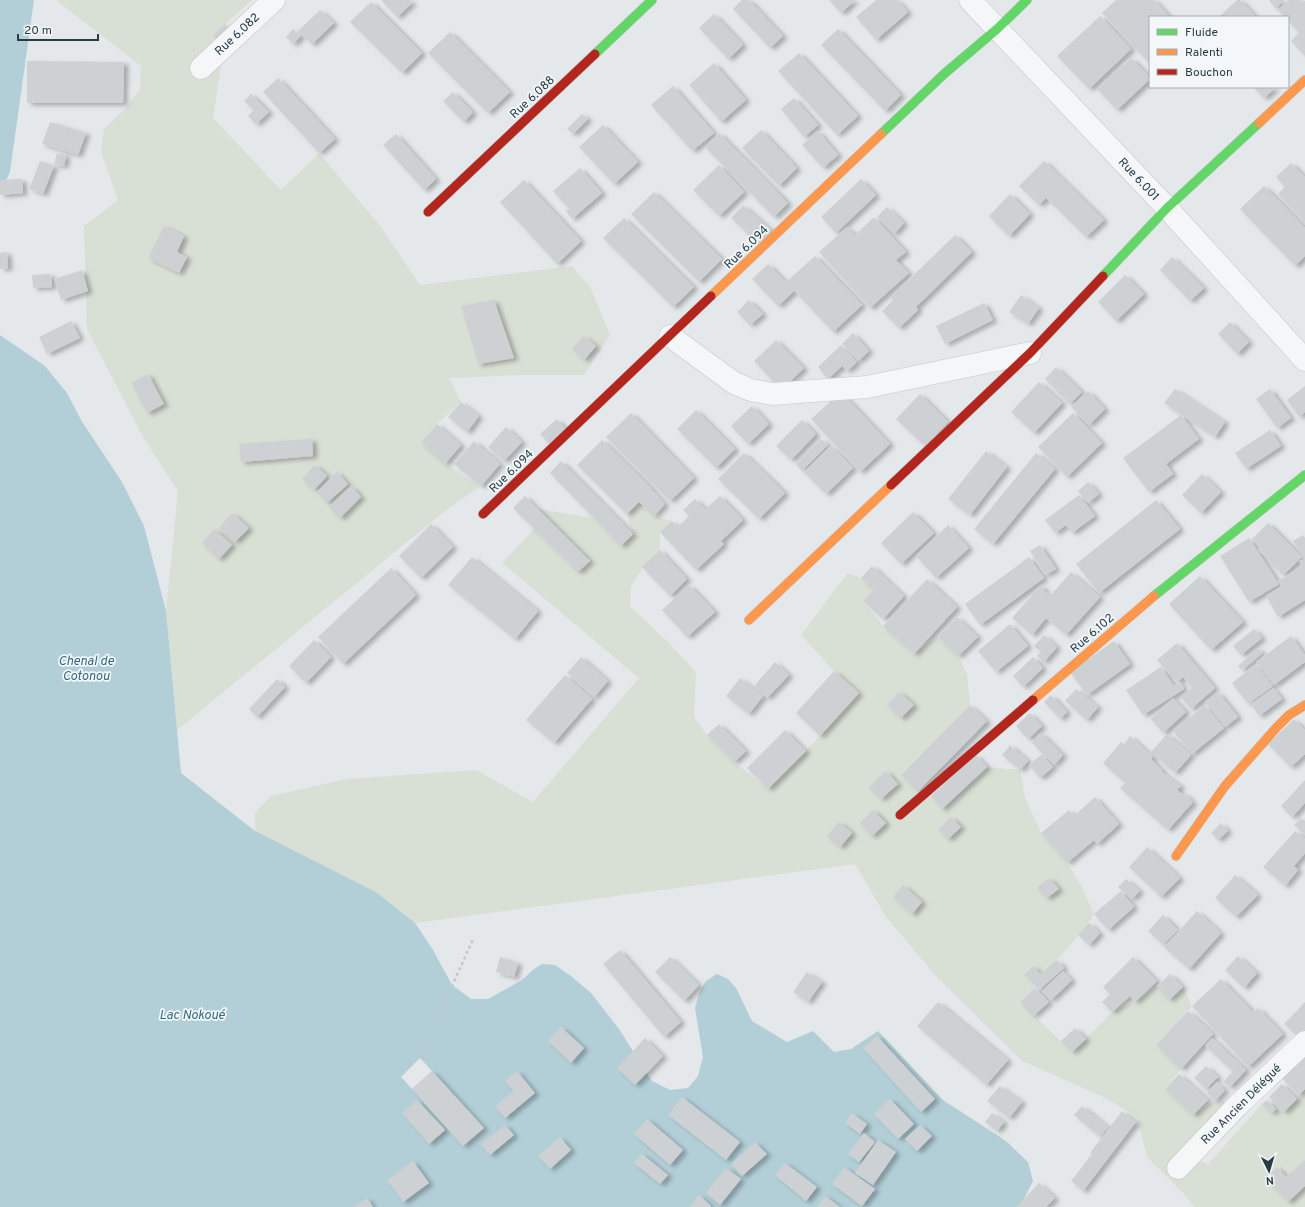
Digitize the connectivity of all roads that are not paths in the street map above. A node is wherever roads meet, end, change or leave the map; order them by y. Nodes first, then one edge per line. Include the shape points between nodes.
1 (274, 0) edge
2 (652, 0) edge
3 (970, 0) edge
4 (1027, 0) edge
5 (997, 28) junction
6 (201, 68) dead end
7 (1305, 80) edge
8 (1167, 208) junction
9 (428, 212) dead end
10 (670, 336) junction
11 (1030, 353) junction
12 (1305, 360) edge
13 (1305, 475) edge
14 (484, 514) dead end
15 (749, 620) dead end
16 (1305, 706) edge
17 (900, 815) dead end
18 (1176, 856) dead end
19 (1305, 1042) edge
20 (1178, 1168) dead end

1 - 6 street, Rue 6.082
2 - 9 street, Rue 6.088
3 - 5 street, Rue 6.001
4 - 5 street, Rue 6.094
5 - 8 street, Rue 6.001
5 - 10 street, Rue 6.094 via 944,74
7 - 8 street
8 - 11 street
8 - 12 street, Rue 6.001
10 - 11 street via 734,383 772,394 867,387
10 - 14 street, Rue 6.094
11 - 15 street
13 - 17 street, Rue 6.102 via 1134,612
16 - 18 street via 1289,715 1277,727 1225,786
19 - 20 street, Rue Ancien Délégué via 1237,1106

